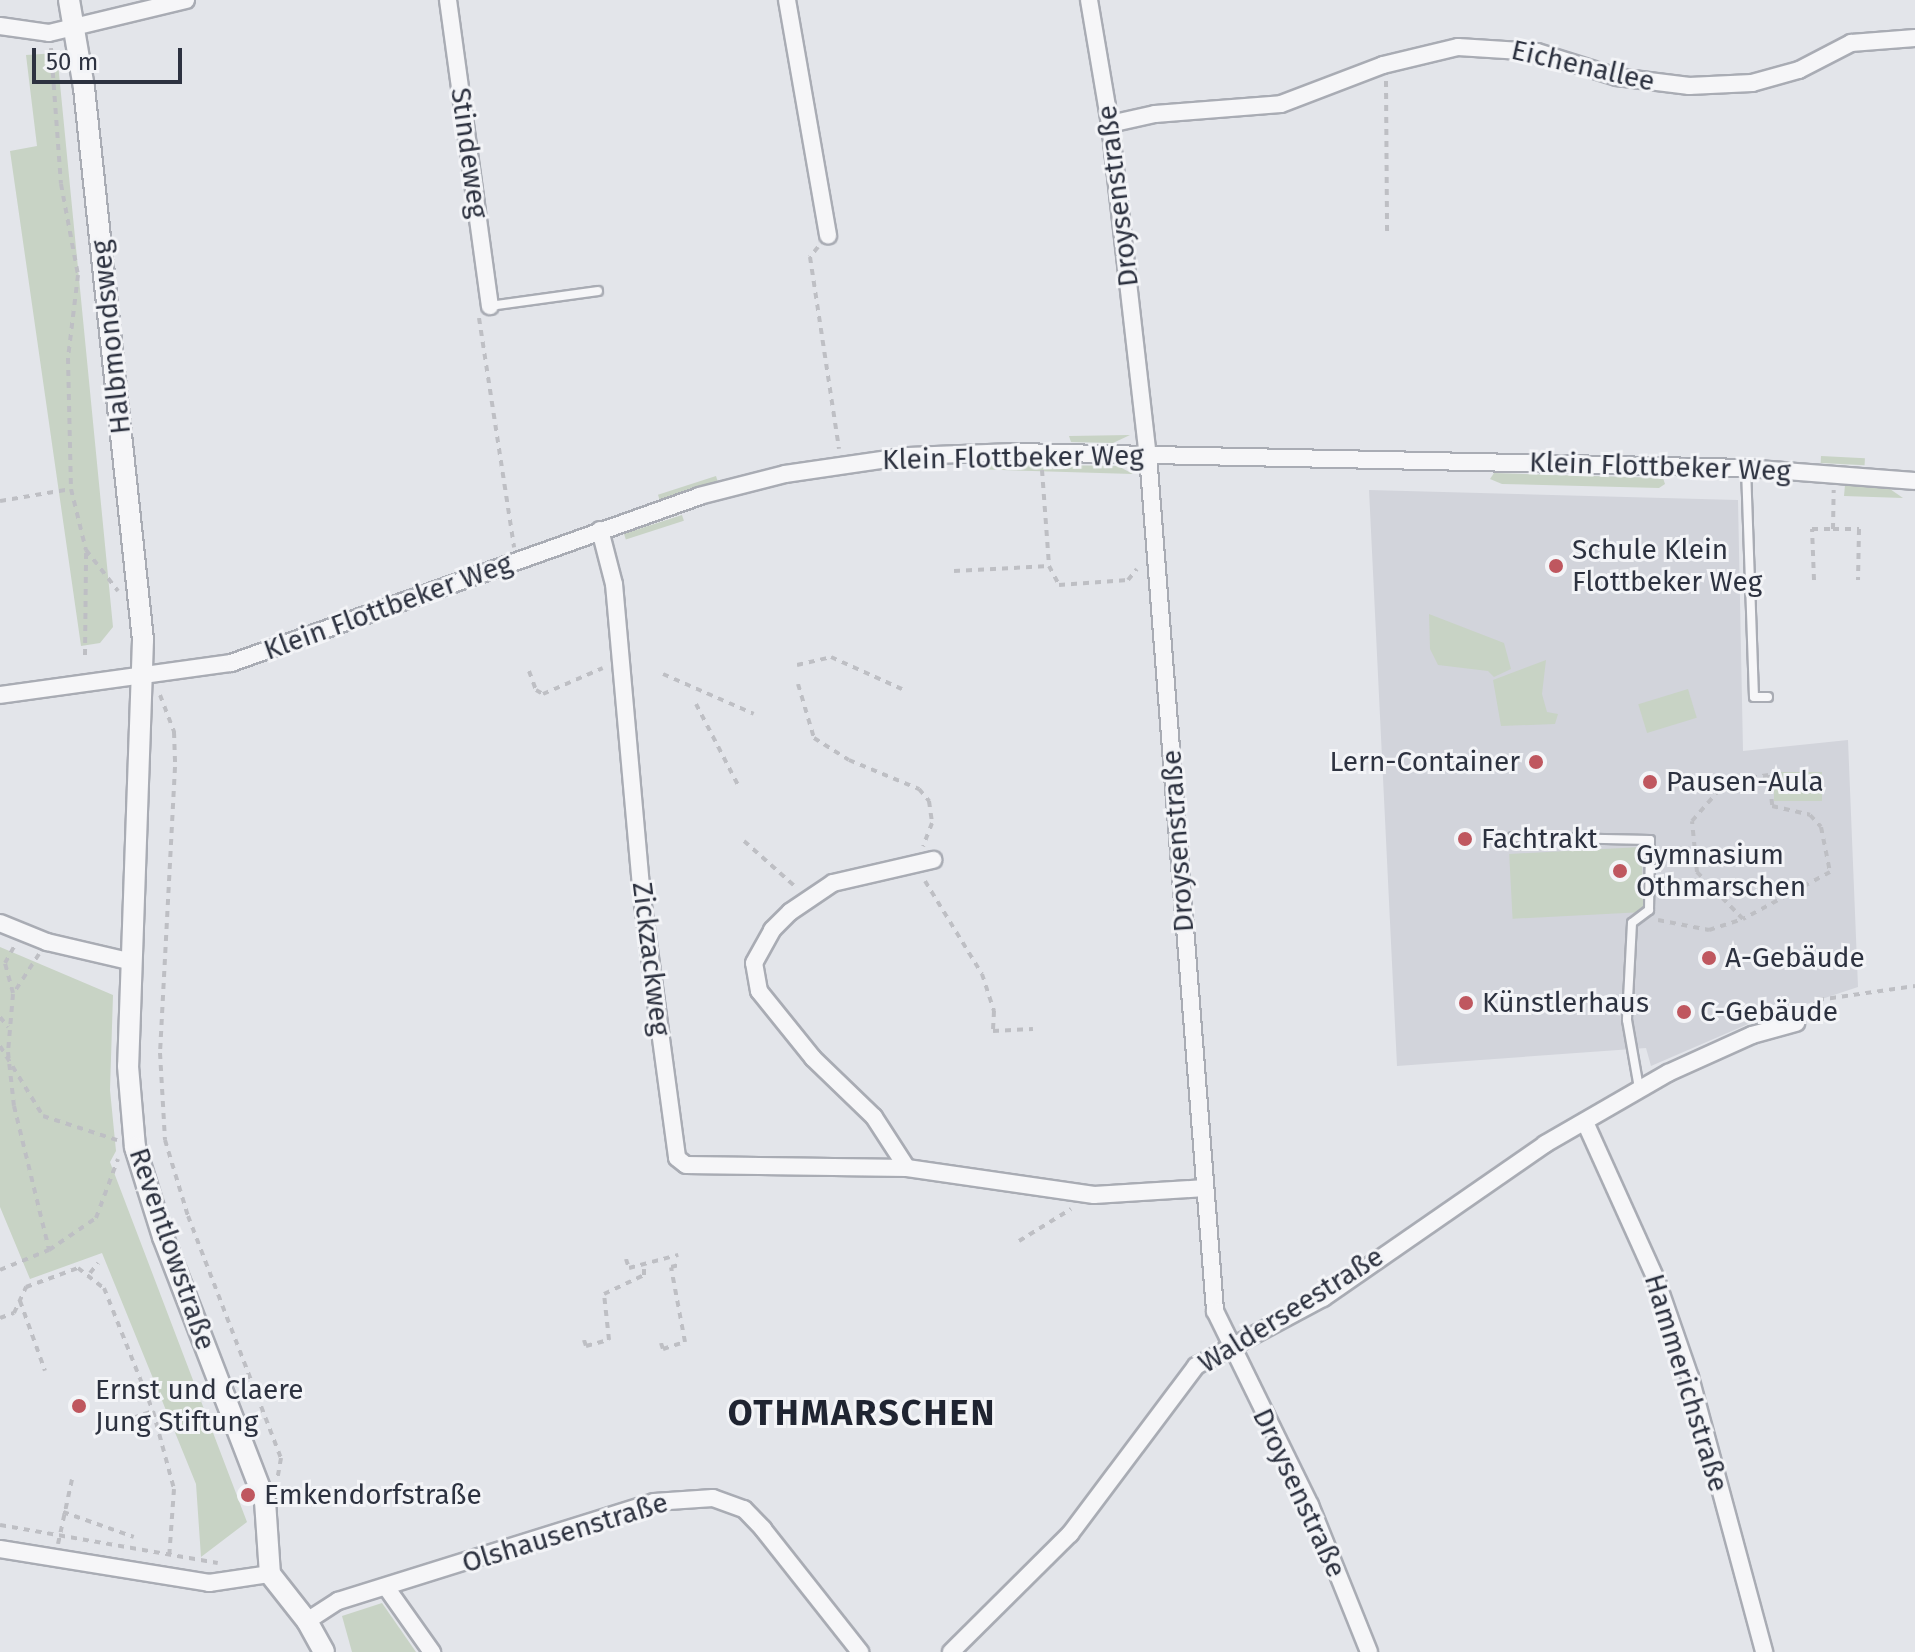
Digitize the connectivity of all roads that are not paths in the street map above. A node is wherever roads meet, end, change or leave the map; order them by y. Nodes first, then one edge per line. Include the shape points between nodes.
1 (69, 0) edge
2 (186, 0) edge
3 (448, 0) edge
4 (787, 0) edge
5 (1089, 0) edge
6 (0, 26) edge
7 (74, 29) junction
8 (1915, 38) edge
9 (1110, 124) junction
10 (828, 235) road end
11 (598, 291) dead end
12 (490, 306) joint
13 (1148, 455) junction
14 (1746, 468) junction
15 (1915, 481) edge
16 (600, 530) junction
17 (143, 675) junction
18 (0, 695) edge
19 (1768, 697) dead end
20 (1513, 837) dead end
21 (933, 860) dead end
22 (0, 923) edge
23 (133, 962) junction
24 (1796, 1023) road end
25 (1640, 1089) junction
26 (1585, 1122) junction
27 (907, 1168) junction
28 (1205, 1188) junction
29 (1228, 1344) junction
30 (0, 1549) edge
31 (270, 1574) junction
32 (386, 1587) junction
33 (307, 1621) junction
34 (324, 1652) edge
35 (432, 1652) edge
36 (860, 1652) edge
37 (951, 1652) edge
38 (1369, 1652) edge
39 (1764, 1652) edge

1 - 7 street, Halbmondsweg
2 - 7 street
3 - 12 street, Stindeweg
4 - 10 street
5 - 9 street, Droysenstraße
6 - 7 street via 49,33
7 - 17 street, Halbmondsweg via 134,545
8 - 9 street, Eichenallee via 1851,43 1799,70 1752,83 1656,84 1537,52 1489,46 1383,65 1281,104 1155,114
9 - 13 street, Droysenstraße
11 - 12 lane
13 - 14 street, Klein Flottbeker Weg
13 - 16 street, Klein Flottbeker Weg via 1014,452 841,464 699,496
13 - 28 street, Droysenstraße
14 - 15 street, Klein Flottbeker Weg
14 - 19 lane via 1754,697
16 - 17 street, Klein Flottbeker Weg via 231,663
16 - 27 street, Zickzackweg via 614,584 642,898 677,1158 686,1165
17 - 18 street, Klein Flottbeker Weg
17 - 23 street, Reventlowstraße
20 - 25 lane via 1650,840 1649,910 1632,923 1627,1020
21 - 27 street via 859,873 808,897 761,946 754,963 759,991 813,1058 874,1117
22 - 23 street via 47,942
23 - 31 street, Reventlowstraße via 128,1066 135,1147 159,1227 265,1501
24 - 25 street, Walderseestraße via 1752,1035
25 - 26 street, Walderseestraße
26 - 29 street, Walderseestraße via 1431,1219 1323,1298
26 - 39 street, Hammerichstraße via 1656,1279 1690,1377
27 - 28 street, Zickzackweg via 1094,1195
28 - 29 street, Droysenstraße via 1215,1311
29 - 37 street, Walderseestraße via 1196,1366 1070,1534
29 - 38 street, Droysenstraße via 1310,1505
30 - 31 street via 223,1583
31 - 33 street
32 - 33 street, Olshausenstraße via 338,1601
32 - 35 street
32 - 36 street, Olshausenstraße via 654,1502 713,1498 744,1509
33 - 34 street

